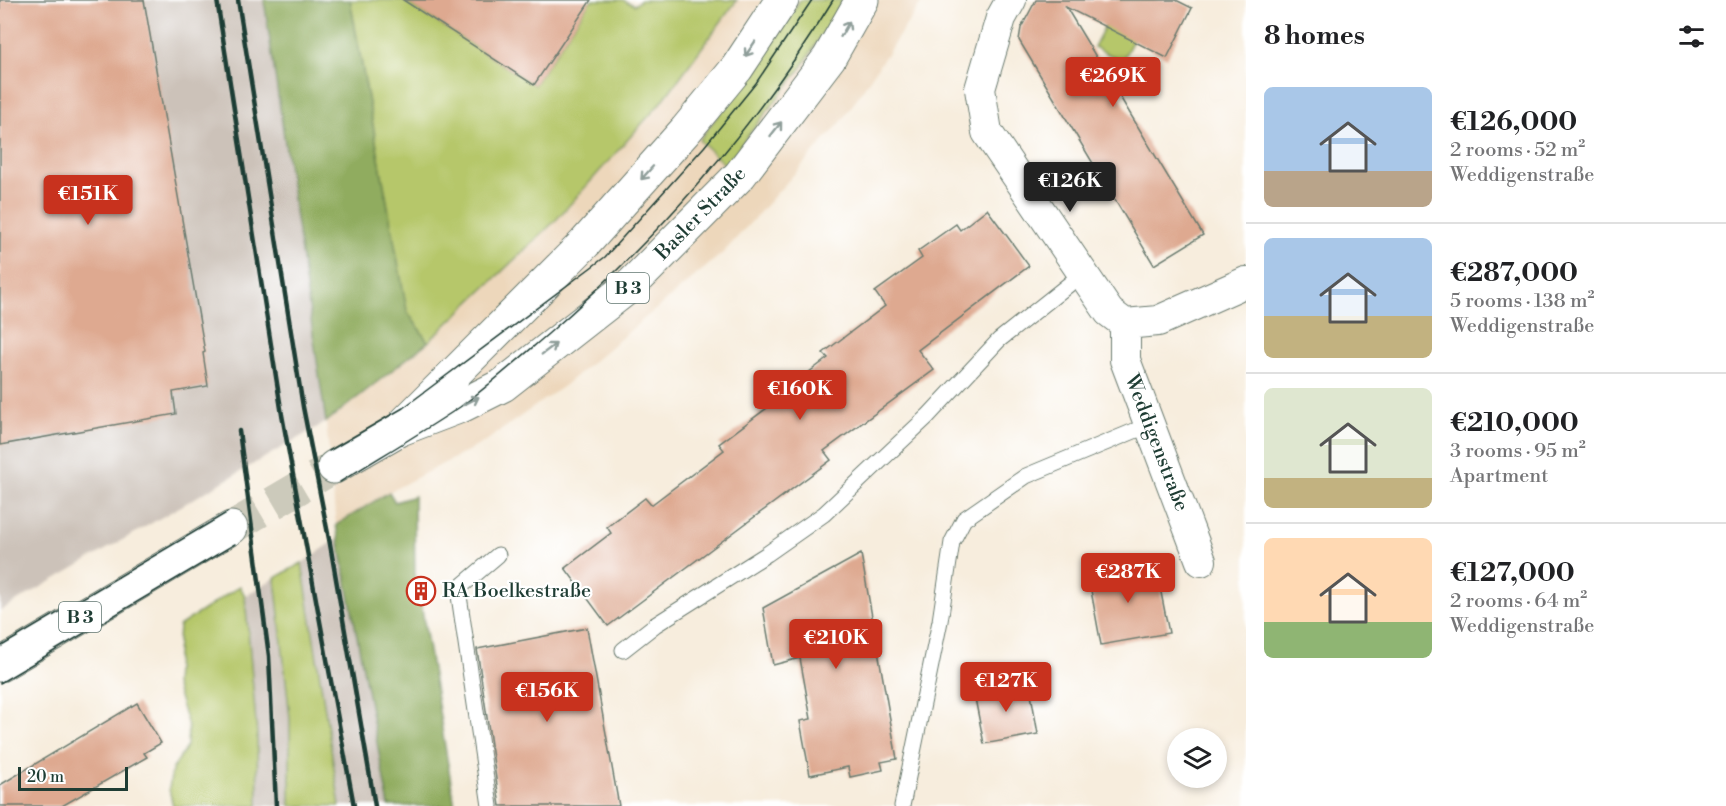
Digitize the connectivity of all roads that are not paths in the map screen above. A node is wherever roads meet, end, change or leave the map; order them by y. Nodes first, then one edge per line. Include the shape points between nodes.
1 (782, 0) edge
2 (862, 0) edge
3 (1011, 0) edge
4 (1082, 274) junction
5 (1246, 282) edge
6 (1125, 324) junction
7 (1151, 424) junction
8 (398, 430) junction
9 (334, 468) tunnel mouth
10 (231, 528) tunnel mouth
11 (498, 555) dead end
12 (1201, 561) dead end
13 (623, 650) dead end
14 (0, 665) edge
15 (490, 806) edge
16 (902, 806) edge

1 -> 8 main road, Basler Straße / B 3 via 737,68 686,130 585,243
8 -> 2 main road, Basler Straße / B 3 via 503,385 632,284 740,175 829,57
3 - 4 street via 1001,18 981,89 987,132
4 - 6 street via 1109,312
4 - 13 lane via 999,340 928,416 824,514
5 - 6 street via 1158,321
6 - 7 street, Weddigenstraße via 1125,360
7 - 12 street, Weddigenstraße
7 - 16 lane via 1026,476 964,519 952,542
8 - 9 main road, Basler Straße / B 3
10 - 14 main road, B 3
11 - 15 lane via 458,589

